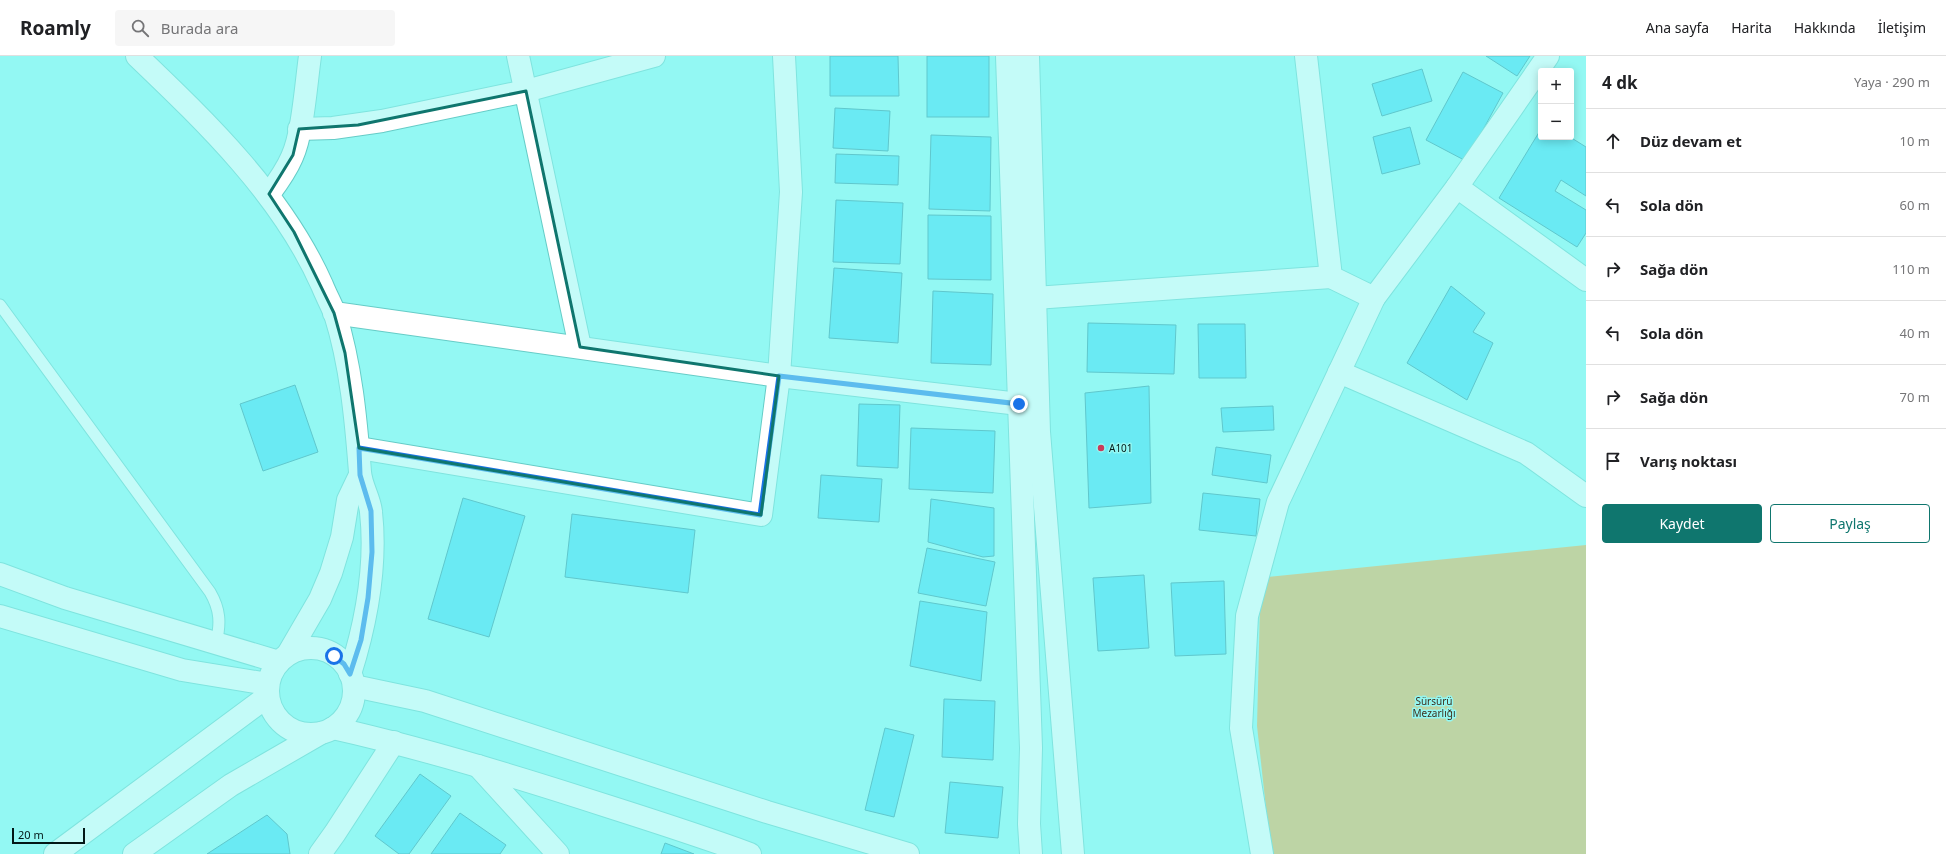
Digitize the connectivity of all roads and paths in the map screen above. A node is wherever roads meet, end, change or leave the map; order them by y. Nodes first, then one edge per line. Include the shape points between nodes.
1 (137, 56) edge
2 (310, 56) edge
3 (518, 56) edge
4 (654, 56) edge
5 (784, 56) edge
6 (1007, 56) edge
7 (1028, 56) edge
8 (1306, 56) edge
9 (1548, 56) edge
10 (526, 91) junction
11 (299, 128) junction
12 (1457, 187) junction
13 (269, 194) junction
14 (1331, 277) junction
15 (1586, 280) edge
16 (1035, 298) junction
17 (1374, 298) junction
18 (0, 305) edge
19 (334, 313) junction
20 (580, 347) junction
21 (1339, 372) junction
22 (779, 376) junction
23 (1019, 404) junction
24 (359, 448) junction
25 (360, 475) junction
26 (1586, 496) edge
27 (0, 574) edge
28 (0, 616) edge
29 (216, 642) junction
30 (283, 658) junction
31 (352, 680) junction
32 (268, 690) junction
33 (328, 730) junction
34 (394, 742) junction
35 (478, 766) junction
36 (55, 854) edge
37 (134, 854) edge
38 (320, 854) edge
39 (558, 854) edge
40 (750, 854) edge
41 (908, 854) edge
42 (1031, 854) edge
43 (1072, 854) edge
44 (1262, 854) edge

1 - 13 street via 182,99
2 - 11 street
3 - 10 street
4 - 10 street
5 - 22 street via 791,192
6 - 23 street
7 - 16 street
8 - 14 street
9 - 12 street
10 - 11 street via 358,126
10 - 20 street
11 - 13 street via 293,155
12 - 15 street
12 - 17 street
13 - 19 street via 298,238
14 - 16 street
14 - 17 street
16 - 43 street via 1039,432
17 - 21 street
18 - 29 lane via 210,592 220,617
19 - 20 street
19 - 24 street via 345,353
20 - 22 street
21 - 26 street via 1526,453
21 - 44 street via 1278,502 1247,616 1241,728
22 - 23 street
22 - 24 street via 760,515
23 - 42 street via 1031,748
24 - 25 street
25 - 30 street via 348,500 342,537 331,573 317,604
25 - 31 street via 371,511 372,552 366,612
27 - 29 street via 65,598
28 - 32 street via 182,670
29 - 30 street
30 - 31 street via 300,650 323,650 344,664
30 - 32 street via 272,672
31 - 33 street via 353,698 349,710 343,720
31 - 41 street via 425,701 767,812
32 - 33 street via 271,708 287,727 310,734
32 - 36 street
33 - 34 street
33 - 37 street via 231,785
34 - 35 street
34 - 38 street
35 - 39 street
35 - 40 street

